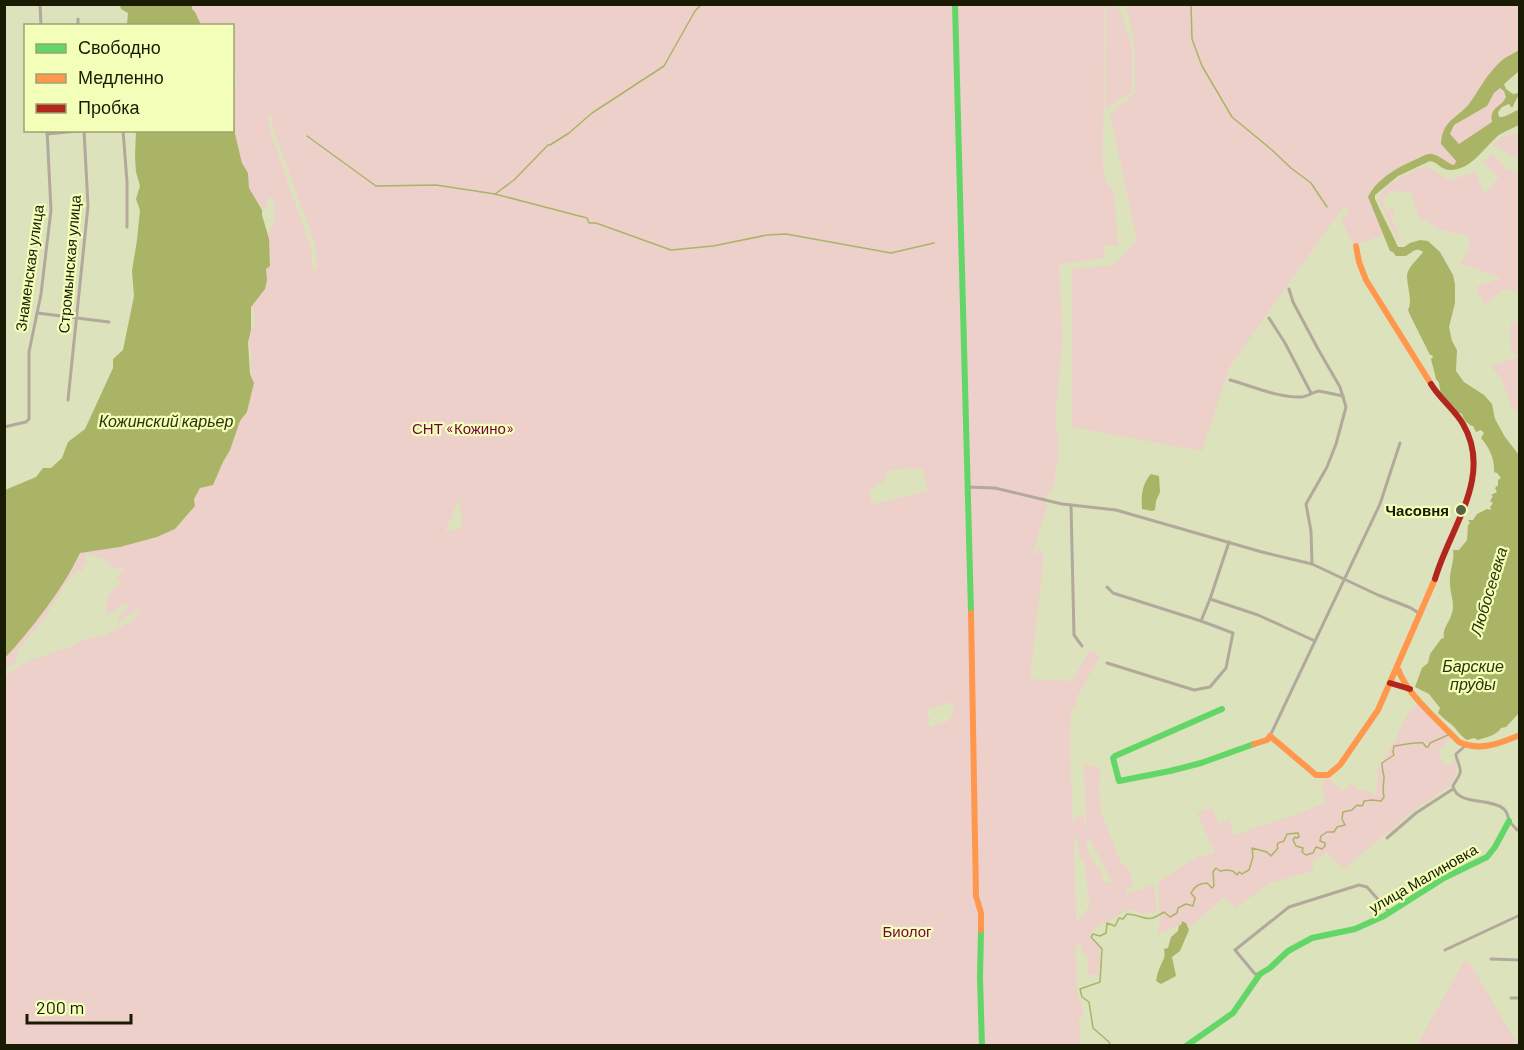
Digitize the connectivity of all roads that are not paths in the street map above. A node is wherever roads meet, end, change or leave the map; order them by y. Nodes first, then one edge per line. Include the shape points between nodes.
1 (40, 4) edge
2 (955, 4) edge
3 (78, 19) dead end
4 (41, 24) edge
5 (78, 24) edge
6 (47, 132) edge
7 (85, 132) edge
8 (123, 132) edge
9 (127, 227) dead end
10 (1356, 246) dead end
11 (1289, 289) dead end
12 (37, 313) junction
13 (1269, 318) dead end
14 (77, 319) junction
15 (110, 322) dead end
16 (1230, 380) dead end
17 (1311, 393) junction
18 (1343, 396) junction
19 (68, 400) dead end
20 (4, 427) edge
21 (1400, 443) dead end
22 (967, 487) junction
23 (1071, 505) junction
24 (1229, 542) junction
25 (1312, 564) junction
26 (1345, 579) junction
27 (1107, 587) dead end
28 (1210, 598) junction
29 (1420, 614) junction
30 (1201, 621) junction
31 (1315, 641) junction
32 (1082, 646) dead end
33 (1107, 663) dead end
34 (1396, 675) junction
35 (1390, 683) junction
36 (1410, 689) junction
37 (1222, 709) dead end
38 (1520, 735) edge
39 (1269, 736) junction
40 (1465, 746) junction
41 (1453, 789) junction
42 (1509, 821) junction
43 (1518, 829) edge
44 (1520, 834) edge
45 (1387, 838) dead end
46 (1390, 913) junction
47 (1520, 915) edge
48 (1445, 950) dead end
49 (1491, 959) dead end
50 (1520, 960) edge
51 (1260, 974) junction
52 (1511, 998) dead end
53 (1520, 998) edge
54 (982, 1046) edge
55 (1186, 1046) edge

1 - 4 street
2 - 22 street
3 - 5 street
6 - 12 street, Знаменская улица via 51,210
7 - 14 street, Стромынская улица via 88,206
8 - 9 street
10 - 29 street via 1366,280 1437,394 1462,422 1475,462 1464,510
11 - 18 street
12 - 14 street
12 - 20 street, Знаменская улица via 29,352 29,419
13 - 17 street
14 - 15 street
14 - 19 street, Стромынская улица
16 - 17 street via 1285,396 1302,398
17 - 18 street
18 - 25 street via 1346,407 1336,444 1306,504
21 - 26 street via 1380,504
22 - 23 street via 995,488
22 - 54 street
23 - 24 street via 1116,510
23 - 32 street via 1074,635
24 - 25 street
24 - 28 street
25 - 26 street
26 - 29 street
26 - 31 street
27 - 30 street via 1113,593
28 - 30 street
28 - 31 street
29 - 34 street
30 - 33 street via 1233,633 1226,668 1210,687 1194,690
31 - 39 street
34 - 35 street
34 - 36 street
35 - 36 street
35 - 39 street via 1378,710 1340,765 1328,775 1316,775
36 - 40 street
37 - 39 street via 1115,756 1119,781 1201,763
38 - 40 street via 1495,744
40 - 41 street via 1456,754 1460,773
41 - 42 street via 1458,796 1503,808
41 - 45 street
42 - 43 street
42 - 46 street, улица Малиновка via 1487,856
43 - 44 street
46 - 51 street, улица Малиновка via 1355,929 1312,938
46 - 51 street via 1367,887 1359,885 1289,907 1235,950 1255,974
47 - 48 street
49 - 50 street
51 - 55 street via 1233,1013
52 - 53 street

